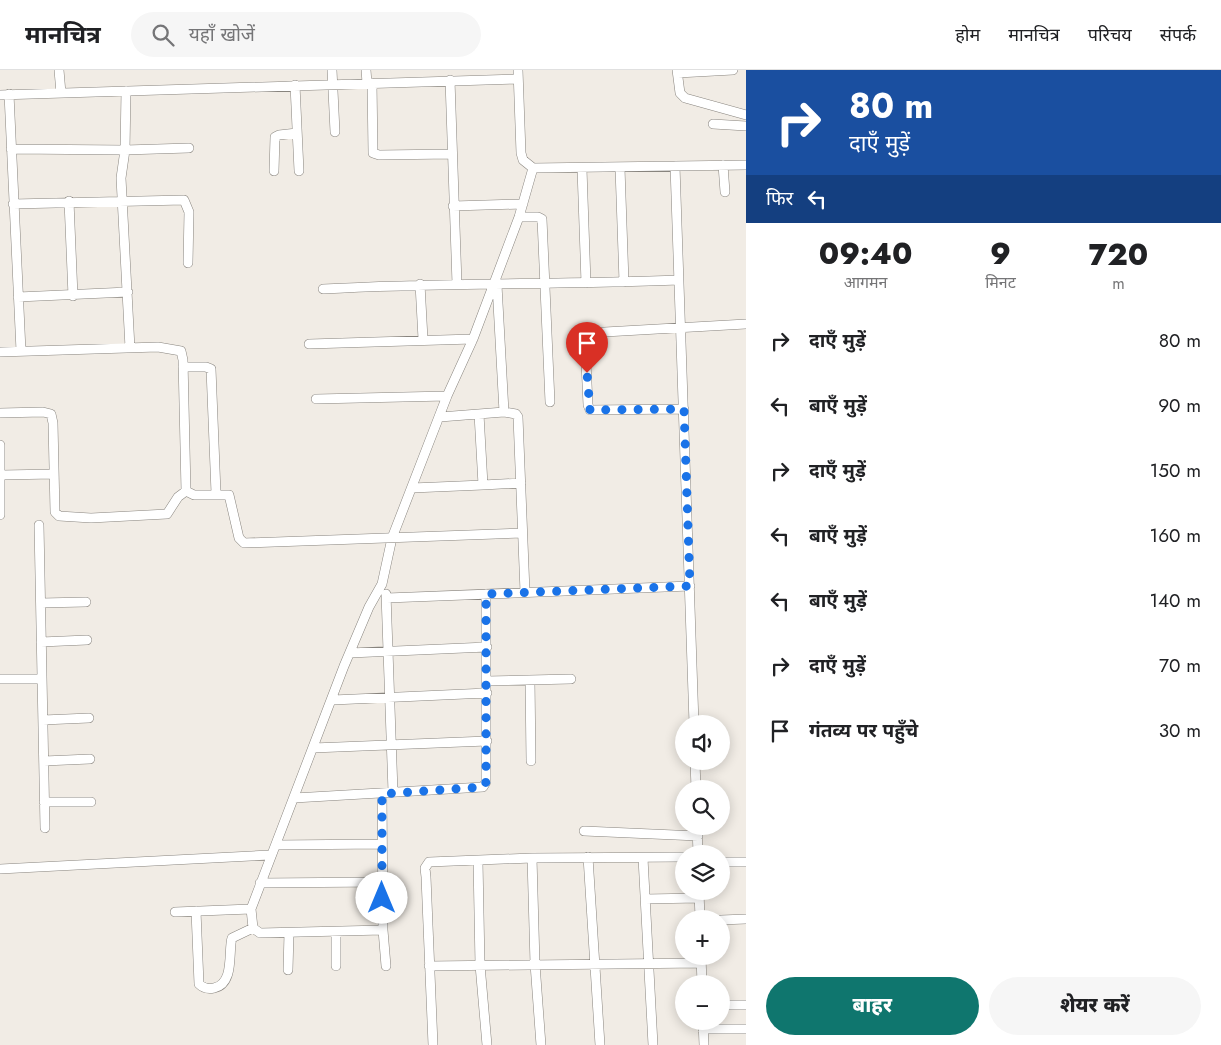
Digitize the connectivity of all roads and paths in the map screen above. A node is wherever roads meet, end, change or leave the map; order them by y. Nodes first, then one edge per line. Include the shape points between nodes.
1 (60, 70) edge
2 (332, 70) edge
3 (366, 70) edge
4 (457, 70) edge
5 (733, 70) edge
6 (677, 72) edge
7 (518, 75) edge
8 (454, 80) junction
9 (370, 83) junction
10 (333, 84) junction
11 (295, 85) junction
12 (126, 91) junction
13 (61, 93) junction
14 (5, 95) edge
15 (746, 115) edge
16 (713, 124) dead end
17 (746, 126) edge
18 (335, 132) dead end
19 (297, 133) junction
20 (189, 148) dead end
21 (11, 149) junction
22 (125, 150) junction
23 (452, 154) junction
24 (723, 165) junction
25 (746, 165) edge
26 (675, 166) junction
27 (533, 168) junction
28 (620, 168) junction
29 (582, 169) junction
30 (274, 171) dead end
31 (299, 171) dead end
32 (725, 192) dead end
33 (123, 200) junction
34 (69, 201) junction
35 (13, 204) junction
36 (523, 204) junction
37 (453, 206) junction
38 (519, 217) junction
39 (188, 262) dead end
40 (680, 280) junction
41 (624, 282) junction
42 (544, 283) junction
43 (586, 283) junction
44 (420, 284) junction
45 (457, 284) junction
46 (495, 285) junction
47 (323, 288) dead end
48 (128, 292) junction
49 (73, 296) junction
50 (18, 298) junction
51 (746, 324) edge
52 (681, 329) junction
53 (423, 339) junction
54 (473, 339) junction
55 (309, 344) dead end
56 (130, 348) junction
57 (21, 351) junction
58 (0, 352) edge
59 (183, 367) junction
60 (447, 396) junction
61 (316, 399) dead end
62 (550, 402) dead end
63 (684, 409) junction
64 (504, 412) junction
65 (0, 413) edge
66 (480, 414) junction
67 (440, 417) junction
68 (0, 445) edge
69 (0, 452) edge
70 (54, 474) junction
71 (2, 475) junction
72 (521, 483) junction
73 (483, 486) junction
74 (1, 487) edge
75 (412, 488) junction
76 (186, 491) junction
77 (216, 494) junction
78 (0, 515) edge
79 (39, 525) dead end
80 (522, 533) junction
81 (392, 538) junction
82 (384, 577) junction
83 (690, 586) junction
84 (525, 592) junction
85 (486, 594) junction
86 (386, 598) junction
87 (86, 602) dead end
88 (40, 603) junction
89 (87, 640) dead end
90 (41, 642) junction
91 (487, 647) junction
92 (388, 650) junction
93 (350, 653) junction
94 (42, 678) junction
95 (0, 679) edge
96 (571, 679) dead end
97 (530, 680) junction
98 (487, 681) junction
99 (487, 693) junction
100 (390, 698) junction
101 (332, 700) junction
102 (694, 715) edge
103 (89, 718) dead end
104 (43, 720) junction
105 (487, 741) junction
106 (391, 745) junction
107 (313, 748) junction
108 (90, 760) dead end
109 (44, 761) junction
110 (531, 761) dead end
111 (393, 792) junction
112 (382, 794) junction
113 (294, 798) junction
114 (44, 802) junction
115 (91, 802) dead end
116 (45, 828) dead end
117 (675, 831) edge
118 (584, 832) dead end
119 (276, 844) junction
120 (382, 844) junction
121 (270, 855) junction
122 (588, 857) junction
123 (675, 857) edge
124 (532, 858) junction
125 (643, 858) junction
126 (478, 861) junction
127 (730, 862) edge
128 (746, 862) edge
129 (0, 869) edge
130 (382, 882) junction
131 (260, 883) junction
132 (675, 897) edge
133 (645, 900) junction
134 (251, 909) junction
135 (196, 911) junction
136 (175, 912) dead end
137 (746, 919) edge
138 (730, 920) edge
139 (253, 928) junction
140 (382, 930) junction
141 (336, 932) junction
142 (289, 933) junction
143 (675, 962) edge
144 (593, 963) junction
145 (535, 964) junction
146 (648, 964) junction
147 (480, 965) junction
148 (336, 966) dead end
149 (386, 966) dead end
150 (429, 966) junction
151 (288, 970) dead end
152 (730, 1005) edge
153 (746, 1005) edge
154 (730, 1028) edge
155 (703, 1030) edge
156 (746, 1030) edge
157 (433, 1045) edge
158 (487, 1045) edge
159 (541, 1045) edge
160 (600, 1045) edge
161 (653, 1045) edge
162 (704, 1045) edge

1 - 13 street
2 - 10 street
3 - 9 street
4 - 8 street
5 - 6 street
6 - 15 street via 680,93 685,98
7 - 8 street
7 - 27 street via 521,153 523,160
8 - 9 street
8 - 23 street
9 - 10 street
9 - 23 street via 373,153
10 - 11 street
10 - 18 street
11 - 12 street
11 - 19 street
12 - 13 street
12 - 22 street
13 - 14 street
14 - 21 street
16 - 17 street
19 - 30 street via 275,138
19 - 31 street
20 - 22 street
21 - 22 street
21 - 35 street
22 - 33 street via 121,170
23 - 37 street
24 - 25 street
24 - 26 street
24 - 32 street
26 - 28 street
26 - 40 street
27 - 29 street
27 - 36 street
28 - 29 street
28 - 41 street
29 - 43 street
33 - 34 street
33 - 39 street via 186,201 189,212
33 - 48 street
34 - 35 street
34 - 49 street
35 - 50 street
36 - 37 street
36 - 38 street
37 - 45 street
38 - 42 street via 542,220
38 - 46 street
40 - 41 street
40 - 52 street
41 - 43 street
42 - 43 street
42 - 46 street
42 - 62 street
44 - 45 street
44 - 47 street
44 - 53 street
45 - 46 street
46 - 54 street
46 - 64 street
48 - 49 street
48 - 56 street
49 - 50 street
50 - 57 street
51 - 52 street
52 - 63 street
52 - 63 street via 590,331 585,341 590,410
53 - 54 street
53 - 55 street
54 - 60 street
56 - 57 street
56 - 59 street via 176,349 182,354
57 - 58 street
59 - 76 street
59 - 77 street via 211,369
60 - 61 street
60 - 67 street
63 - 83 street
64 - 66 street
64 - 72 street via 518,417
65 - 70 street via 51,414
66 - 67 street
66 - 73 street
67 - 75 street
68 - 69 street
69 - 71 street
70 - 71 street
70 - 76 street via 55,512 62,517 166,514
71 - 74 street
72 - 73 street
72 - 80 street
73 - 75 street
74 - 78 street
75 - 81 street
76 - 77 street via 194,495
77 - 81 street via 226,494 231,499 236,529 244,543
79 - 88 street
80 - 81 street
80 - 84 street
81 - 82 street
82 - 86 street
82 - 93 street
83 - 84 street
83 - 102 street
84 - 85 street
85 - 86 street
85 - 91 street
86 - 92 street
87 - 88 street
88 - 90 street
89 - 90 street
90 - 94 street
91 - 92 street
91 - 98 street
92 - 93 street
92 - 100 street
93 - 101 street
94 - 95 street
94 - 104 street
96 - 97 street
97 - 98 street
97 - 110 street
98 - 99 street
99 - 100 street
99 - 105 street
100 - 101 street
100 - 106 street
101 - 107 street
103 - 104 street
104 - 109 street
105 - 106 street
105 - 111 street via 486,782 483,787
106 - 107 street
106 - 111 street
107 - 113 street
108 - 109 street
109 - 114 street
111 - 112 street
112 - 113 street
112 - 120 street
113 - 119 street
114 - 115 street
114 - 116 street
117 - 118 street
119 - 120 street
119 - 121 street
120 - 130 street
121 - 129 street
121 - 131 street
122 - 124 street
122 - 125 street
122 - 144 street
123 - 125 street
124 - 126 street
124 - 145 street
125 - 133 street
126 - 147 street
126 - 150 street via 434,861 427,865
127 - 128 street
130 - 131 street
130 - 140 street
131 - 134 street
132 - 133 street
133 - 146 street
134 - 135 street
134 - 139 street
135 - 136 street
135 - 139 street via 197,972 199,984 204,988 222,984 232,957 232,938
137 - 138 street
139 - 142 street via 260,933
140 - 141 street
140 - 149 street
141 - 142 street
141 - 148 street
142 - 151 street
143 - 146 street
144 - 145 street
144 - 146 street
144 - 160 street
145 - 147 street
145 - 159 street
146 - 161 street
147 - 150 street
147 - 158 street
150 - 157 street
152 - 153 street
154 - 156 street
155 - 162 street

